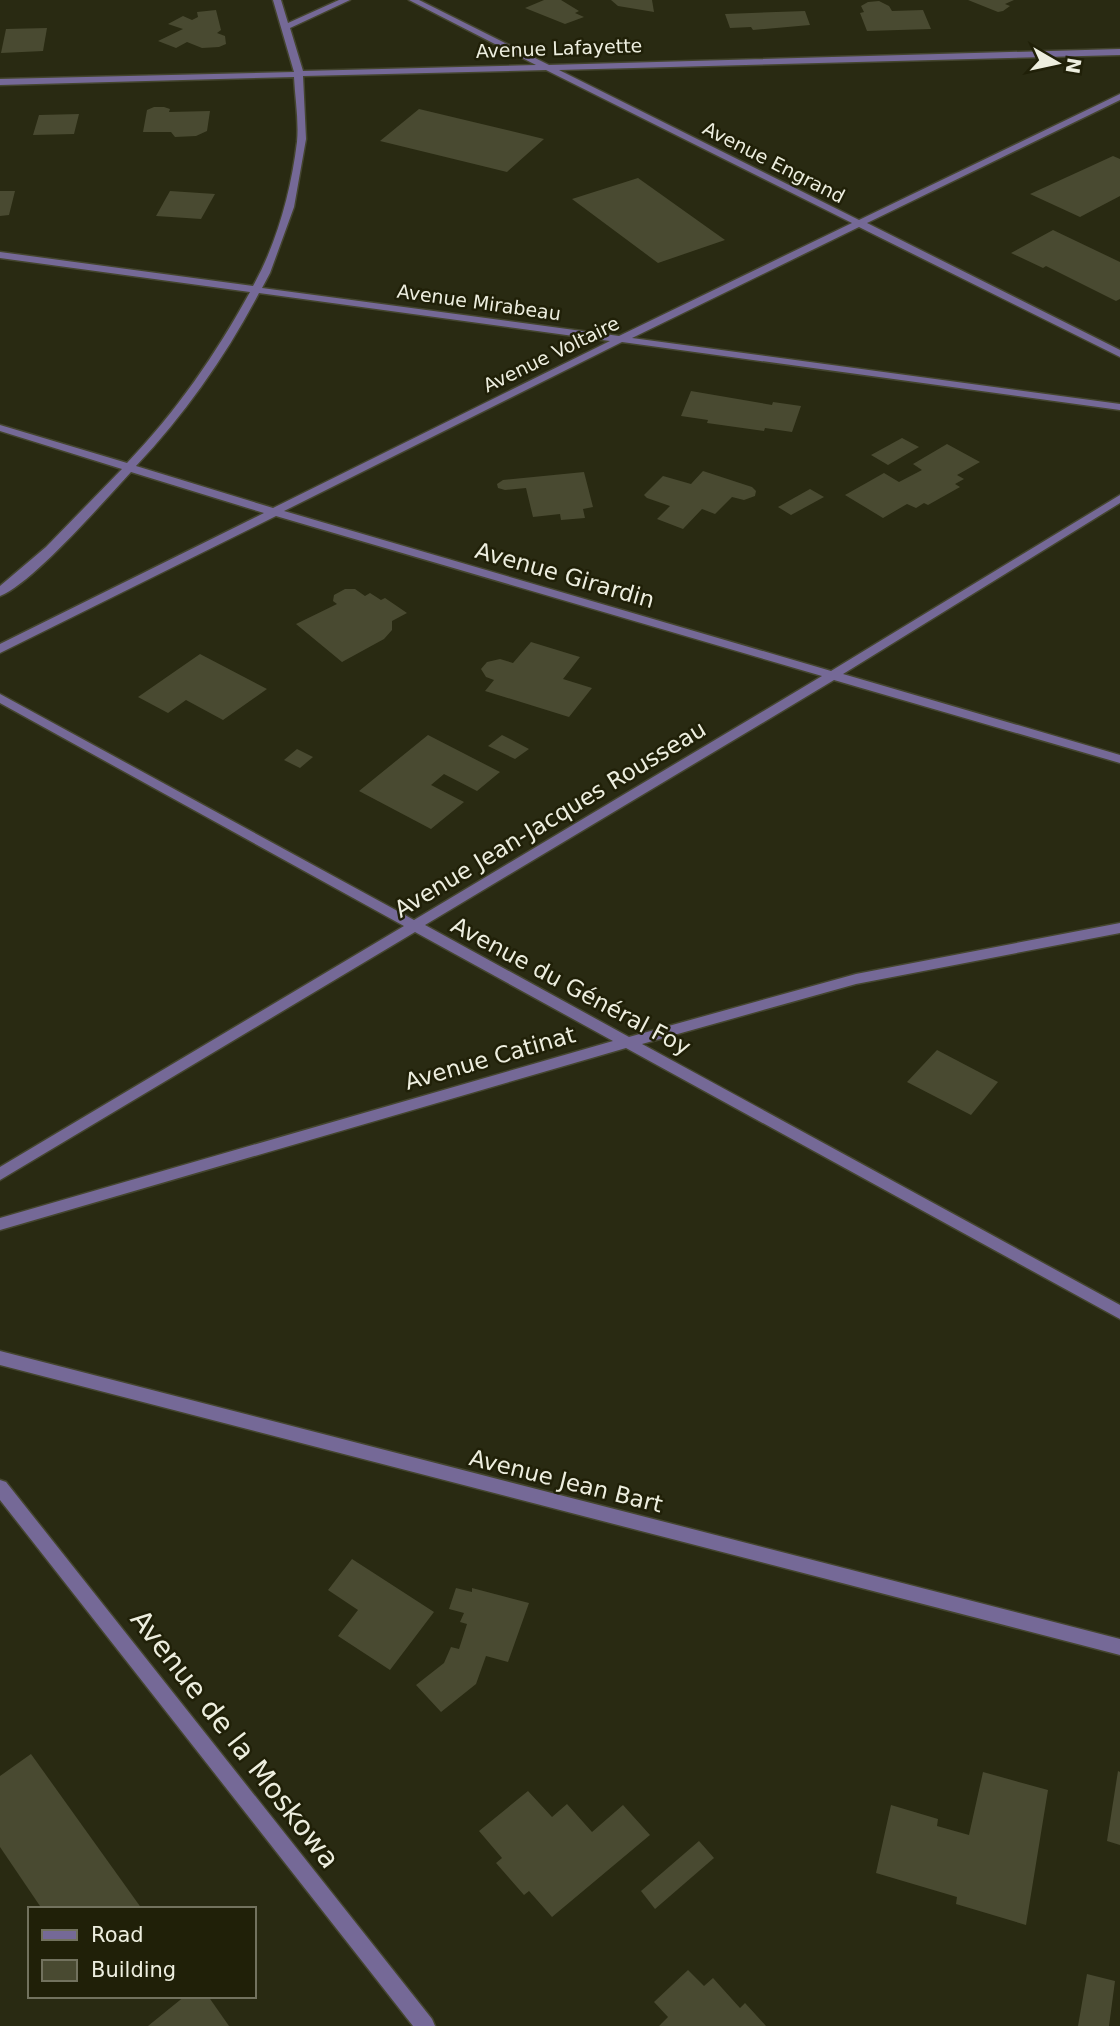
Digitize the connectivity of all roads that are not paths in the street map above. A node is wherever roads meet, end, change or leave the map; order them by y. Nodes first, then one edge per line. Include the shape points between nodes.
1 (277, 0) edge
2 (346, 0) edge
3 (413, 0) edge
4 (288, 26) junction
5 (1120, 52) edge
6 (544, 65) junction
7 (298, 74) junction
8 (0, 82) edge
9 (1120, 97) edge
10 (860, 225) junction
11 (0, 255) edge
12 (258, 290) junction
13 (621, 339) junction
14 (1120, 354) edge
15 (1120, 407) edge
16 (0, 428) edge
17 (129, 469) junction
18 (1120, 498) edge
19 (271, 511) junction
20 (0, 592) edge
21 (0, 649) edge
22 (833, 675) junction
23 (0, 698) edge
24 (1120, 759) edge
25 (412, 926) junction
26 (1120, 928) edge
27 (629, 1042) junction
28 (0, 1174) edge
29 (0, 1224) edge
30 (1120, 1313) edge
31 (0, 1358) edge
32 (0, 1487) edge
33 (1120, 1647) edge
34 (425, 2026) edge

1 - 4 street
2 - 4 street
3 - 6 street, Avenue Engrand
4 - 7 street
5 - 6 street, Avenue Lafayette
6 - 7 street, Avenue Lafayette
6 - 10 street, Avenue Engrand
7 - 8 street, Avenue Lafayette
7 - 12 street via 303,116 298,173 284,233
9 - 10 street, Avenue Voltaire
10 - 13 street, Avenue Voltaire
10 - 14 street, Avenue Engrand
11 - 12 street, Avenue Mirabeau
12 - 13 street, Avenue Mirabeau
12 - 17 street via 207,375
13 - 15 street, Avenue Mirabeau
13 - 19 street, Avenue Voltaire
16 - 17 street, Avenue Girardin
17 - 19 street, Avenue Girardin
17 - 20 street via 23,576
18 - 22 street, Avenue Jean-Jacques Rousseau
19 - 21 street, Avenue Voltaire
19 - 22 street, Avenue Girardin
22 - 24 street, Avenue Girardin
22 - 25 street, Avenue Jean-Jacques Rousseau
23 - 25 street, Avenue du Général Foy
25 - 27 street, Avenue du Général Foy
25 - 28 street, Avenue Jean-Jacques Rousseau
26 - 27 street, Avenue Catinat via 856,979
27 - 29 street, Avenue Catinat
27 - 30 street, Avenue du Général Foy
31 - 33 street, Avenue Jean Bart
32 - 34 street, Avenue de la Moskowa

